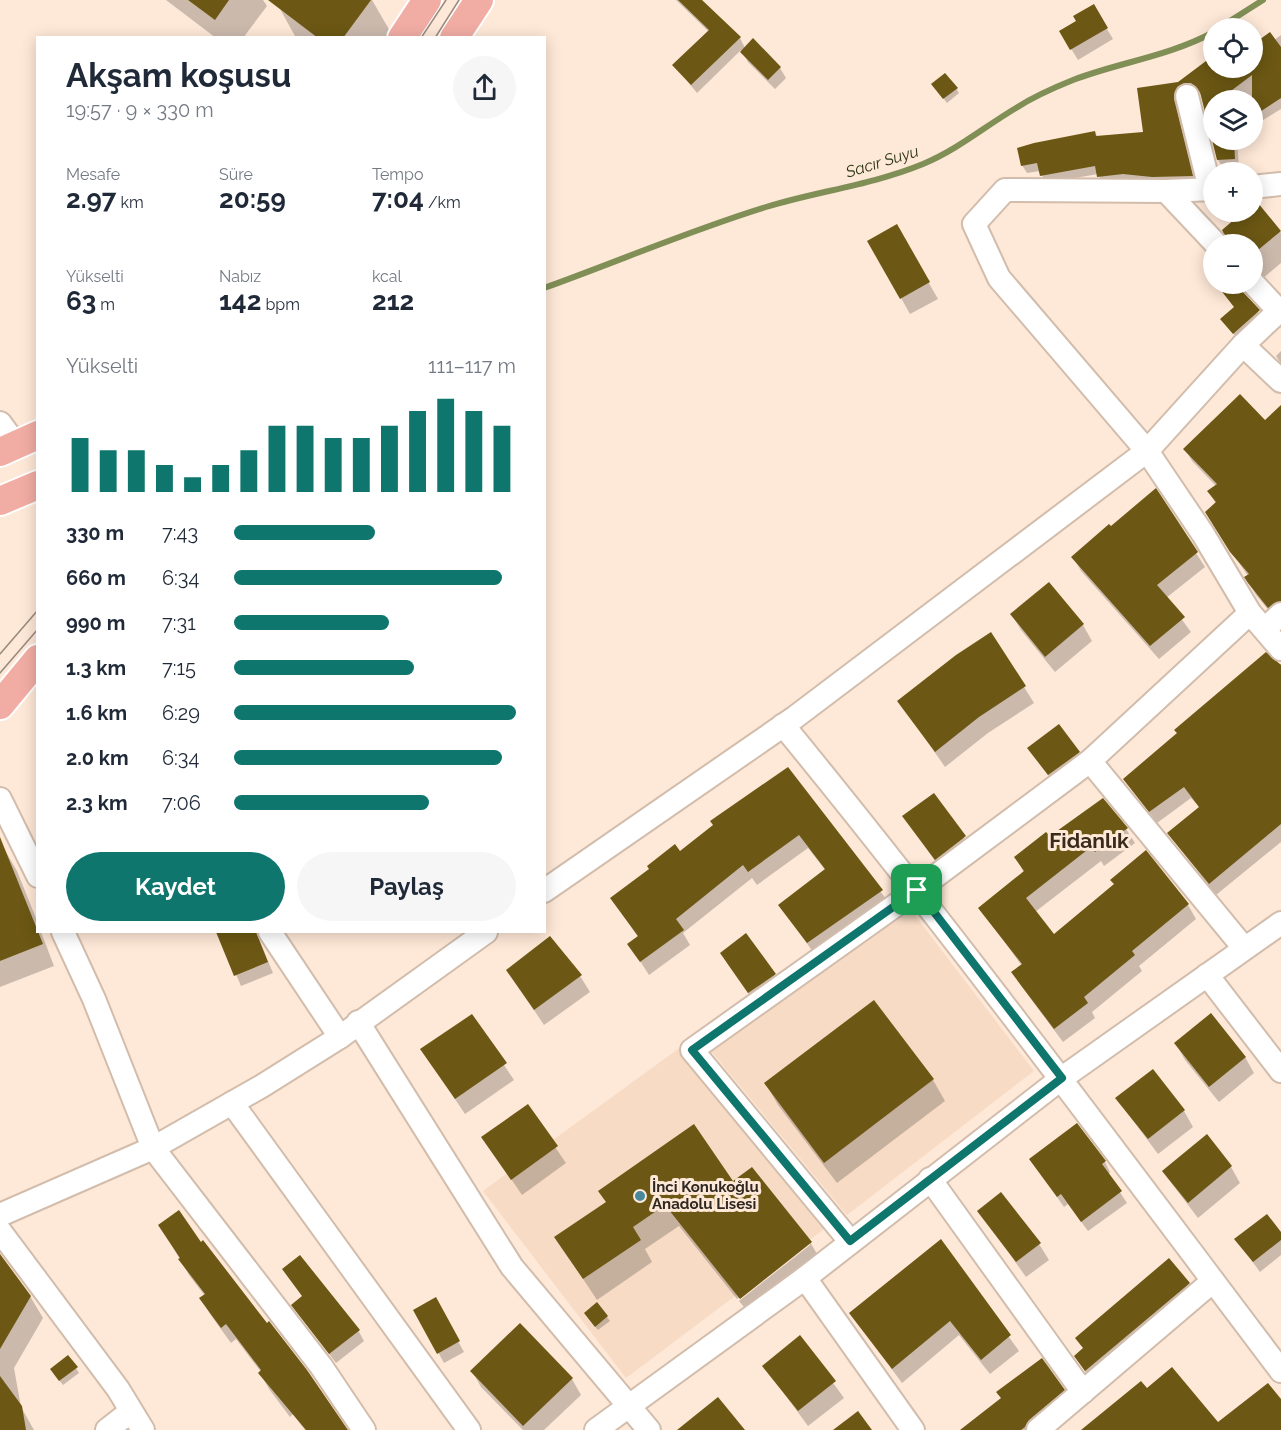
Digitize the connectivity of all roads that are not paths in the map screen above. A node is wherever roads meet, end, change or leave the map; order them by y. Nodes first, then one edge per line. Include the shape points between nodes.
1 (427, 0) edge
2 (479, 0) edge
3 (403, 36) edge
4 (455, 36) edge
5 (1187, 96) dead end
6 (1205, 162) edge
7 (1281, 184) edge
8 (1263, 186) edge
9 (1203, 190) edge
10 (1166, 192) junction
11 (1206, 234) edge
12 (1263, 293) edge
13 (1280, 310) edge
14 (1243, 345) junction
15 (1281, 381) edge
16 (1147, 451) junction
17 (36, 486) edge
18 (0, 501) edge
19 (1265, 618) edge
20 (1281, 649) edge
21 (36, 661) edge
22 (0, 705) edge
23 (783, 725) junction
24 (1090, 761) junction
25 (0, 800) edge
26 (36, 872) edge
27 (546, 890) edge
28 (917, 890) junction
29 (1281, 922) edge
30 (63, 933) edge
31 (271, 933) edge
32 (485, 933) edge
33 (1244, 948) junction
34 (1207, 975) junction
35 (358, 1022) junction
36 (340, 1037) junction
37 (1278, 1060) edge
38 (1062, 1078) junction
39 (232, 1103) junction
40 (153, 1148) junction
41 (930, 1179) junction
42 (0, 1215) edge
43 (0, 1231) edge
44 (850, 1241) junction
45 (805, 1278) junction
46 (1213, 1281) junction
47 (1281, 1371) edge
48 (1083, 1392) junction
49 (629, 1404) junction
50 (137, 1421) edge
51 (107, 1430) edge
52 (364, 1430) edge
53 (470, 1430) edge
54 (596, 1430) edge
55 (649, 1430) edge
56 (913, 1430) edge
57 (1038, 1430) edge

1 - 3 main road
2 - 4 main road
5 - 6 street
7 - 8 street
9 - 10 street
10 - 11 street
10 - 16 street via 1005,190 974,224 999,278
12 - 13 street
13 - 14 street
14 - 15 street
14 - 16 street
16 - 19 street
16 - 23 street
17 - 18 main road
19 - 20 street
19 - 24 street
21 - 22 main road
23 - 27 street
23 - 28 street
24 - 28 street
24 - 33 street
25 - 26 street
28 - 38 street
28 - 44 street via 692,1050
29 - 33 street
30 - 40 street
31 - 36 street
32 - 35 street
33 - 34 street
34 - 37 street
34 - 38 street
35 - 36 street
35 - 49 street via 512,1267
36 - 39 street
38 - 41 street
38 - 46 street
39 - 40 street
39 - 53 street
40 - 42 street
40 - 52 street via 321,1366
41 - 44 street
41 - 48 street
43 - 50 street via 118,1389
44 - 45 street
45 - 49 street
45 - 56 street
46 - 47 street
46 - 48 street
48 - 57 street
49 - 54 street
49 - 55 street
50 - 51 street

